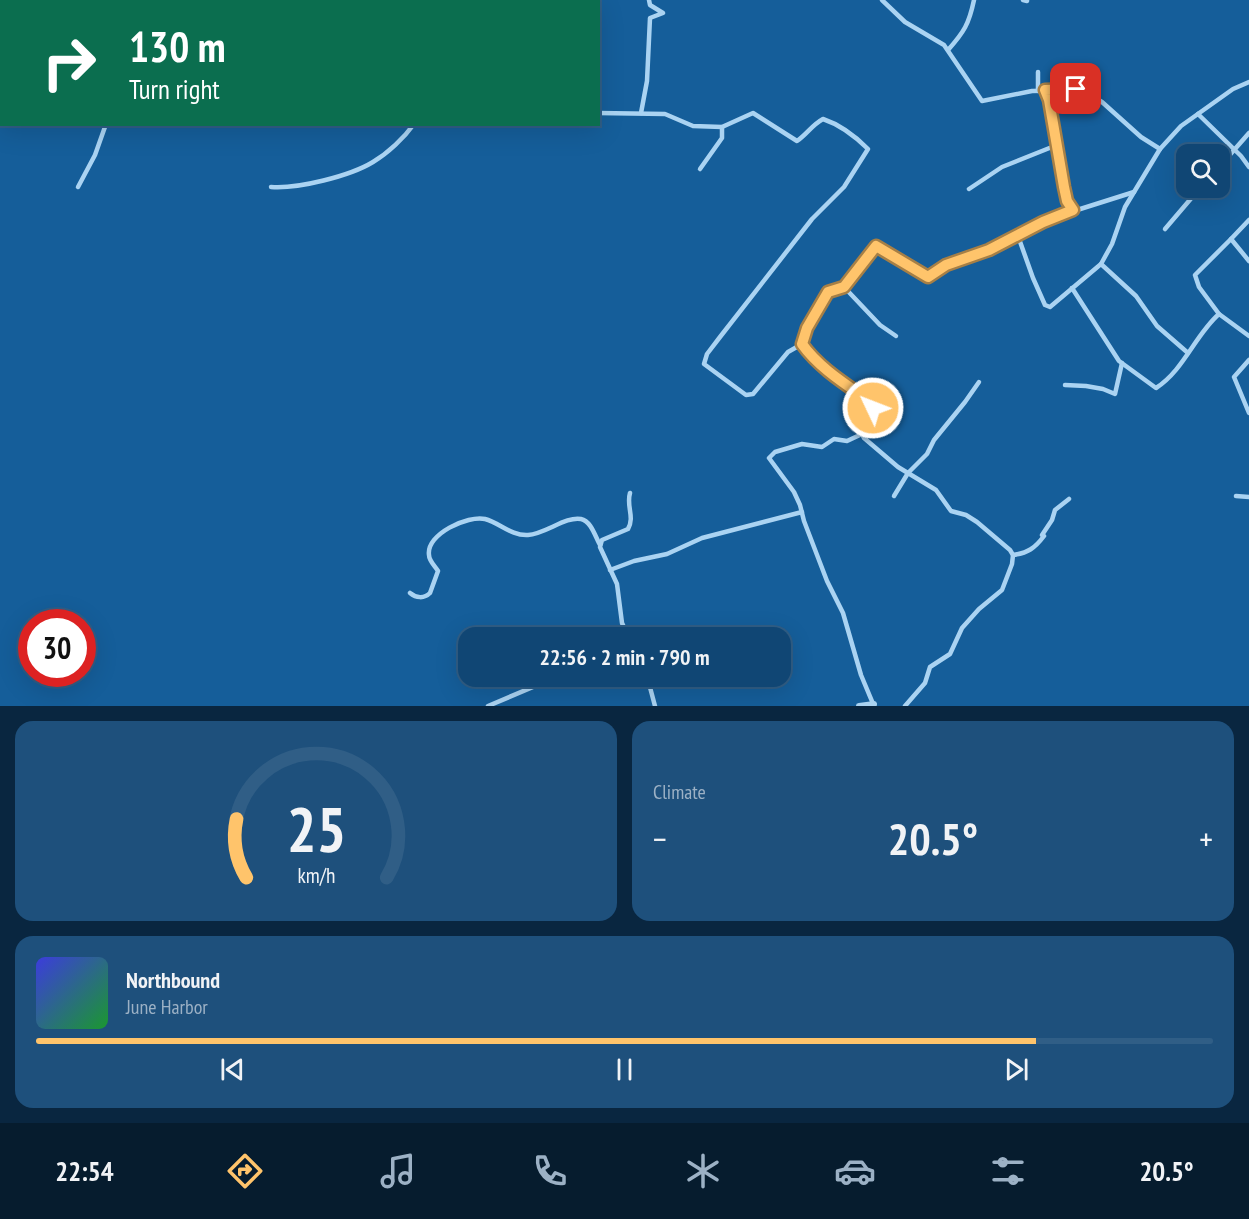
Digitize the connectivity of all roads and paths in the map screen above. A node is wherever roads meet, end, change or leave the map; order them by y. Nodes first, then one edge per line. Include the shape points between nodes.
1 (882, 0) edge
2 (974, 0) edge
3 (650, 2) edge
4 (650, 18) junction
5 (948, 50) junction
6 (1038, 72) dead end
7 (1249, 81) edge
8 (1045, 90) junction
9 (1038, 91) junction
10 (600, 112) edge
11 (641, 113) junction
12 (1198, 114) junction
13 (105, 126) edge
14 (412, 126) edge
15 (722, 127) junction
16 (1249, 133) edge
17 (1057, 145) junction
18 (1160, 149) junction
19 (1234, 149) junction
20 (1230, 154) edge
21 (1249, 167) edge
22 (700, 169) dead end
23 (78, 187) dead end
24 (271, 187) dead end
25 (969, 189) dead end
26 (1134, 192) junction
27 (1191, 198) edge
28 (1073, 210) junction
29 (1249, 219) edge
30 (1165, 229) dead end
31 (1018, 236) junction
32 (1231, 239) junction
33 (1249, 261) edge
34 (1101, 264) junction
35 (844, 287) junction
36 (1072, 288) junction
37 (1219, 314) junction
38 (896, 336) dead end
39 (1249, 336) edge
40 (802, 344) junction
41 (1188, 353) junction
42 (1249, 360) edge
43 (1122, 363) junction
44 (980, 382) dead end
45 (1065, 385) dead end
46 (1249, 413) edge
47 (862, 434) junction
48 (908, 473) junction
49 (630, 493) dead end
50 (894, 496) dead end
51 (1236, 496) dead end
52 (1249, 497) edge
53 (1069, 499) dead end
54 (802, 512) junction
55 (600, 545) junction
56 (1012, 555) junction
57 (610, 570) junction
58 (410, 593) dead end
59 (624, 627) edge
60 (533, 687) edge
61 (650, 687) edge
62 (874, 705) edge
63 (488, 706) edge
64 (655, 706) edge
65 (859, 706) edge
66 (905, 706) edge

1 - 5 street via 905,22
2 - 5 street via 963,34
3 - 4 street
3 - 4 street via 663,13
4 - 11 street
5 - 9 street via 982,101
6 - 9 street
7 - 12 street
8 - 9 street
8 - 17 street
8 - 18 street via 1083,90
10 - 11 street
11 - 15 street via 665,114 693,126
12 - 18 street
12 - 19 street
13 - 23 street
14 - 24 street via 382,156 365,166 309,184
15 - 22 street via 722,138
15 - 40 street via 753,113 797,141 823,119 850,133 868,150 844,187 794,242 713,345 704,364 746,395 753,394 788,352
16 - 19 street
17 - 25 street via 1002,167
17 - 28 street via 1067,201
18 - 26 street
19 - 20 street
19 - 21 street
26 - 28 street
26 - 34 street
27 - 30 street
28 - 31 street
29 - 32 street
31 - 35 street via 946,265 928,277 876,246
31 - 36 street via 1045,305 1050,307
32 - 33 street
32 - 37 street via 1195,275 1198,286
34 - 36 street
34 - 41 street via 1136,296 1157,326
35 - 38 street
35 - 40 street via 828,292
36 - 43 street
37 - 39 street
37 - 41 street
40 - 47 street via 821,365 871,402 875,412
41 - 43 street via 1156,388
42 - 46 street via 1234,377
43 - 45 street via 1115,394
44 - 48 street via 927,454
47 - 48 street
47 - 54 street via 847,441 834,439 822,447 804,444 771,455 769,460 794,492
48 - 50 street
48 - 56 street via 936,490 947,508 977,522
49 - 55 street via 631,525 602,540
51 - 52 street
53 - 56 street via 1055,510 1038,545 1029,552
54 - 57 street via 702,538 667,554
54 - 62 street via 843,613
55 - 57 street
55 - 58 street via 583,519 528,535 486,519 466,519 442,532 430,547 429,557 438,571 430,593 423,597
56 - 66 street via 1010,573 1002,590 962,628 951,654 930,667 924,683
57 - 59 street
60 - 63 street
61 - 64 street
62 - 65 street

